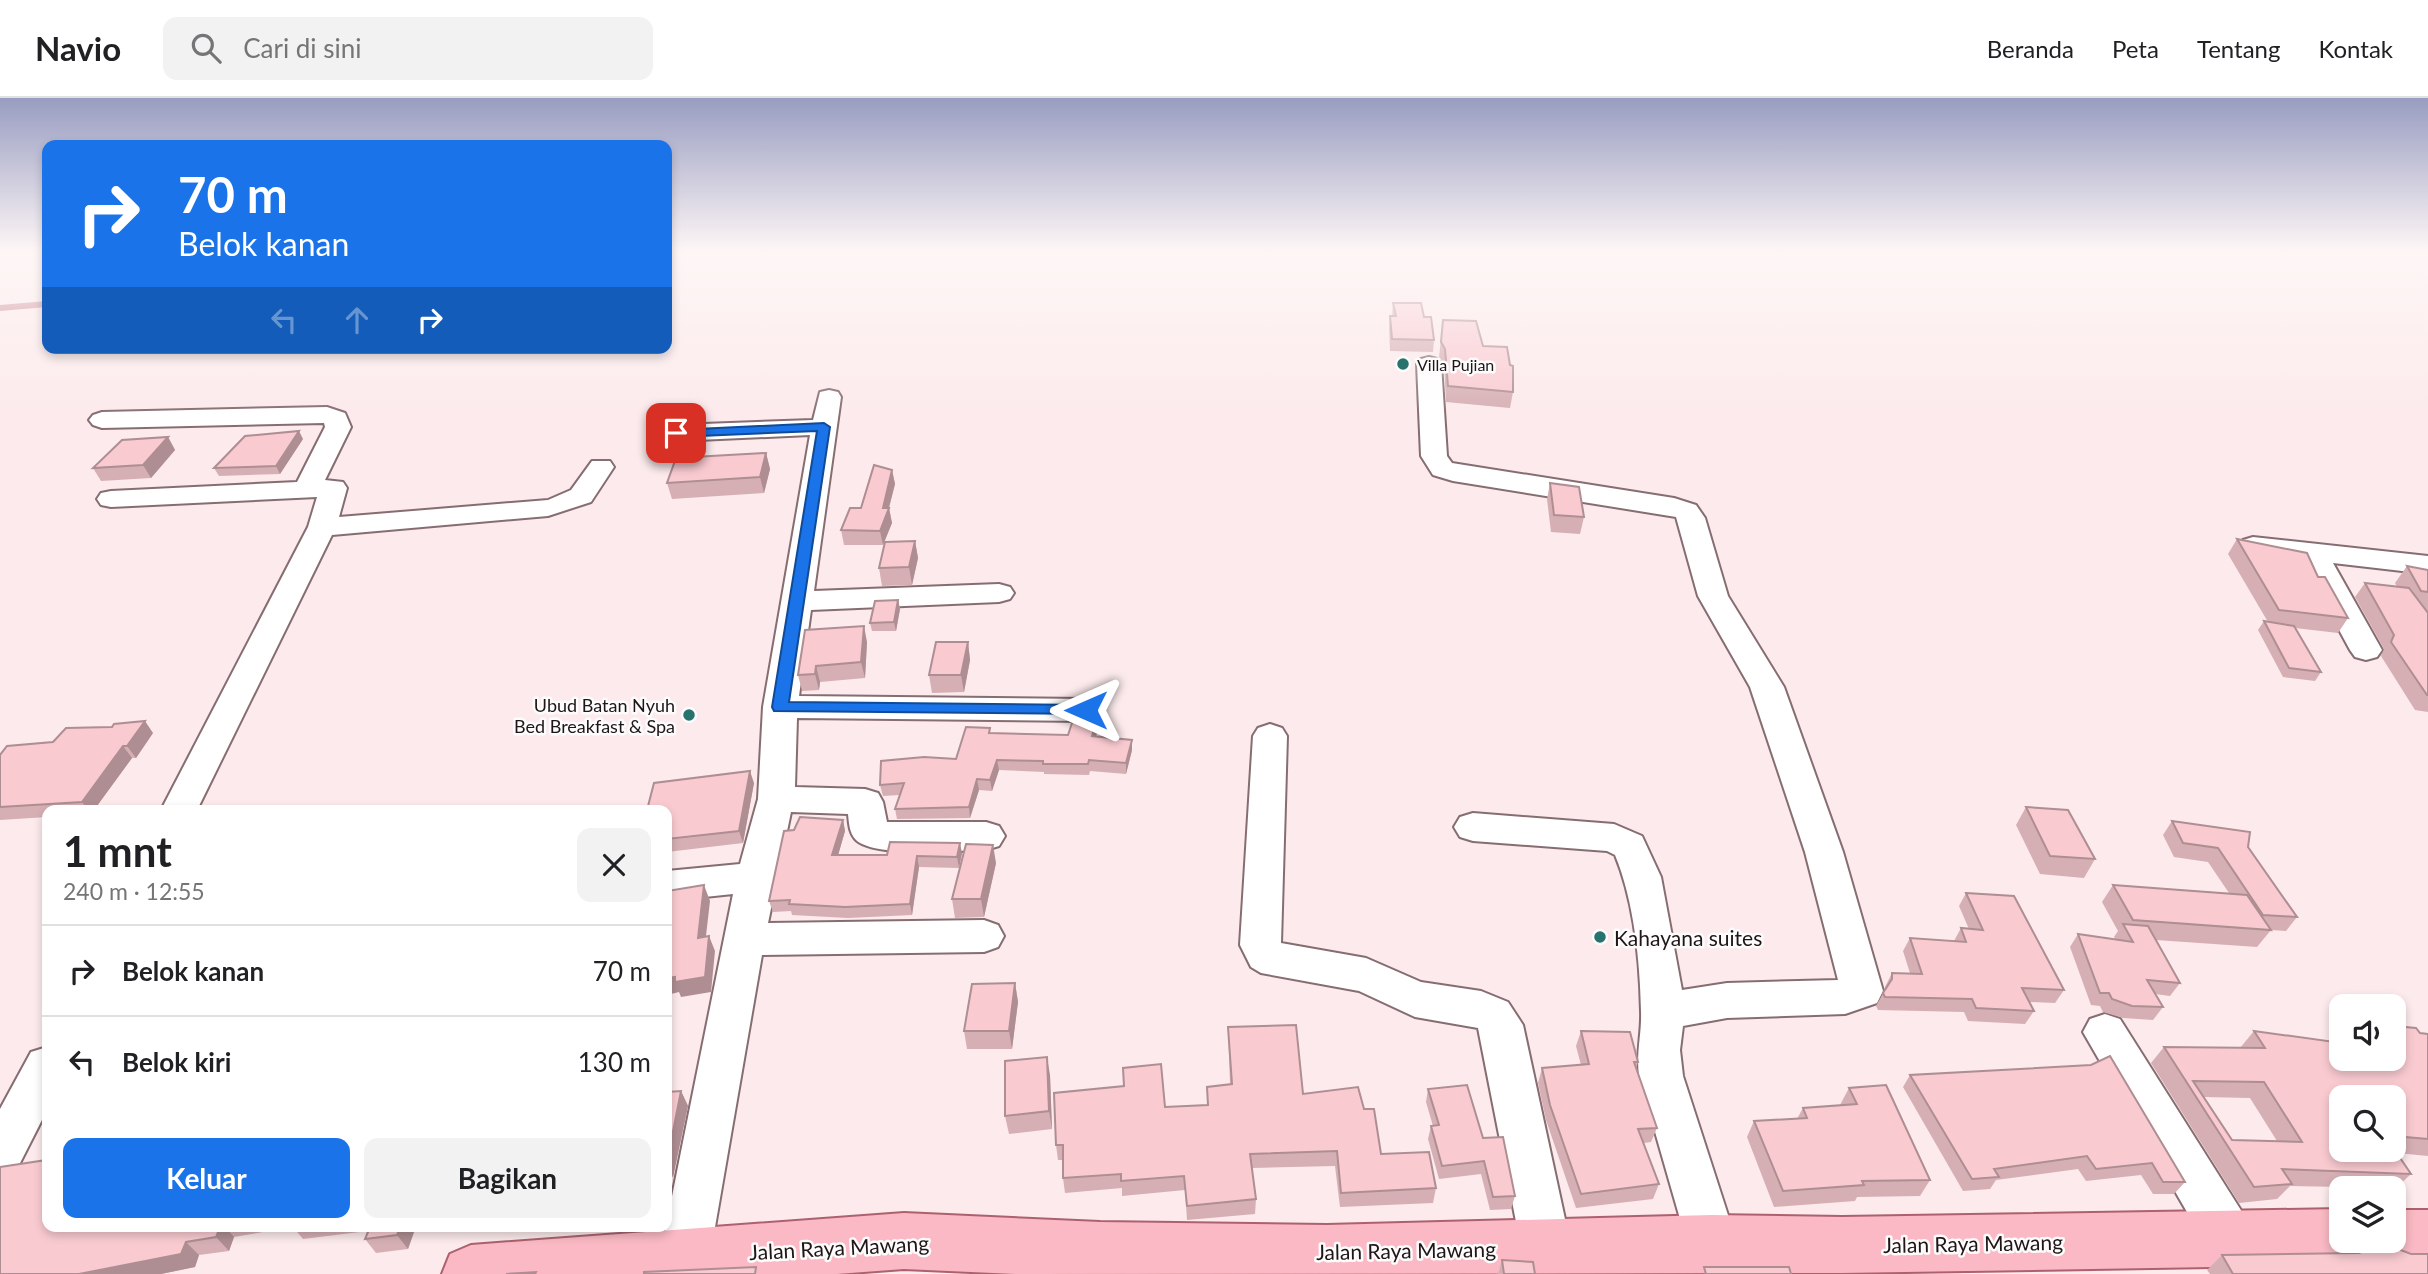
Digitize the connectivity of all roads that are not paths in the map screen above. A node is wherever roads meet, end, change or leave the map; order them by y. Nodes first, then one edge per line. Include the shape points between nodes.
1 (1429, 364) dead end
2 (102, 419) dead end
3 (676, 433) dead end
4 (601, 467) dead end
5 (307, 488) junction
6 (111, 499) dead end
7 (322, 527) junction
8 (2253, 546) edge
9 (2312, 553) junction
10 (2428, 565) edge
11 (999, 593) dead end
12 (798, 601) junction
13 (2366, 650) dead end
14 (780, 707) junction
15 (1086, 710) dead end
16 (1270, 736) dead end
17 (776, 799) junction
18 (182, 805) edge
19 (1474, 827) dead end
20 (986, 836) dead end
21 (756, 877) junction
22 (672, 885) edge
23 (984, 936) dead end
24 (744, 939) junction
25 (1663, 1015) junction
26 (2105, 1032) dead end
27 (42, 1075) edge
28 (0, 1154) edge
29 (2329, 1237) edge
30 (2406, 1238) edge
31 (2428, 1238) edge
32 (2231, 1240) junction
33 (1712, 1243) junction
34 (1546, 1247) junction
35 (685, 1256) junction
36 (1848, 1259) edge
37 (1099, 1262) edge
38 (1328, 1263) edge
39 (471, 1274) edge

1 - 25 street via 1434,456 1442,469 1686,511 1713,596 1768,687 1824,852 1862,991 1845,997 1719,1002
2 - 5 street via 337,418 338,427
3 - 12 street via 826,412
4 - 7 street via 588,493 548,509
5 - 6 street
5 - 7 street via 333,488
7 - 18 street
8 - 9 street
9 - 10 street
9 - 13 street
11 - 12 street
12 - 14 street
14 - 15 street
14 - 17 street
16 - 34 street via 1260,945 1276,961 1366,975 1415,999 1493,1014 1501,1025
17 - 20 street via 860,800 868,806 869,830 879,836
17 - 21 street
19 - 25 street via 1614,838 1629,846 1638,867 1654,944
21 - 22 street
21 - 24 street
23 - 24 street
24 - 35 street
25 - 33 street via 1658,1050 1661,1076
26 - 32 street
27 - 28 street
29 - 32 main road, Jalan Raya Mawang
30 - 31 main road
32 - 36 main road, Jalan Raya Mawang
33 - 34 main road, Jalan Raya Mawang
33 - 36 main road, Jalan Raya Mawang
34 - 38 main road, Jalan Raya Mawang
35 - 37 main road, Jalan Raya Mawang via 904,1241
35 - 39 main road, Jalan Raya Mawang
37 - 38 main road, Jalan Raya Mawang

